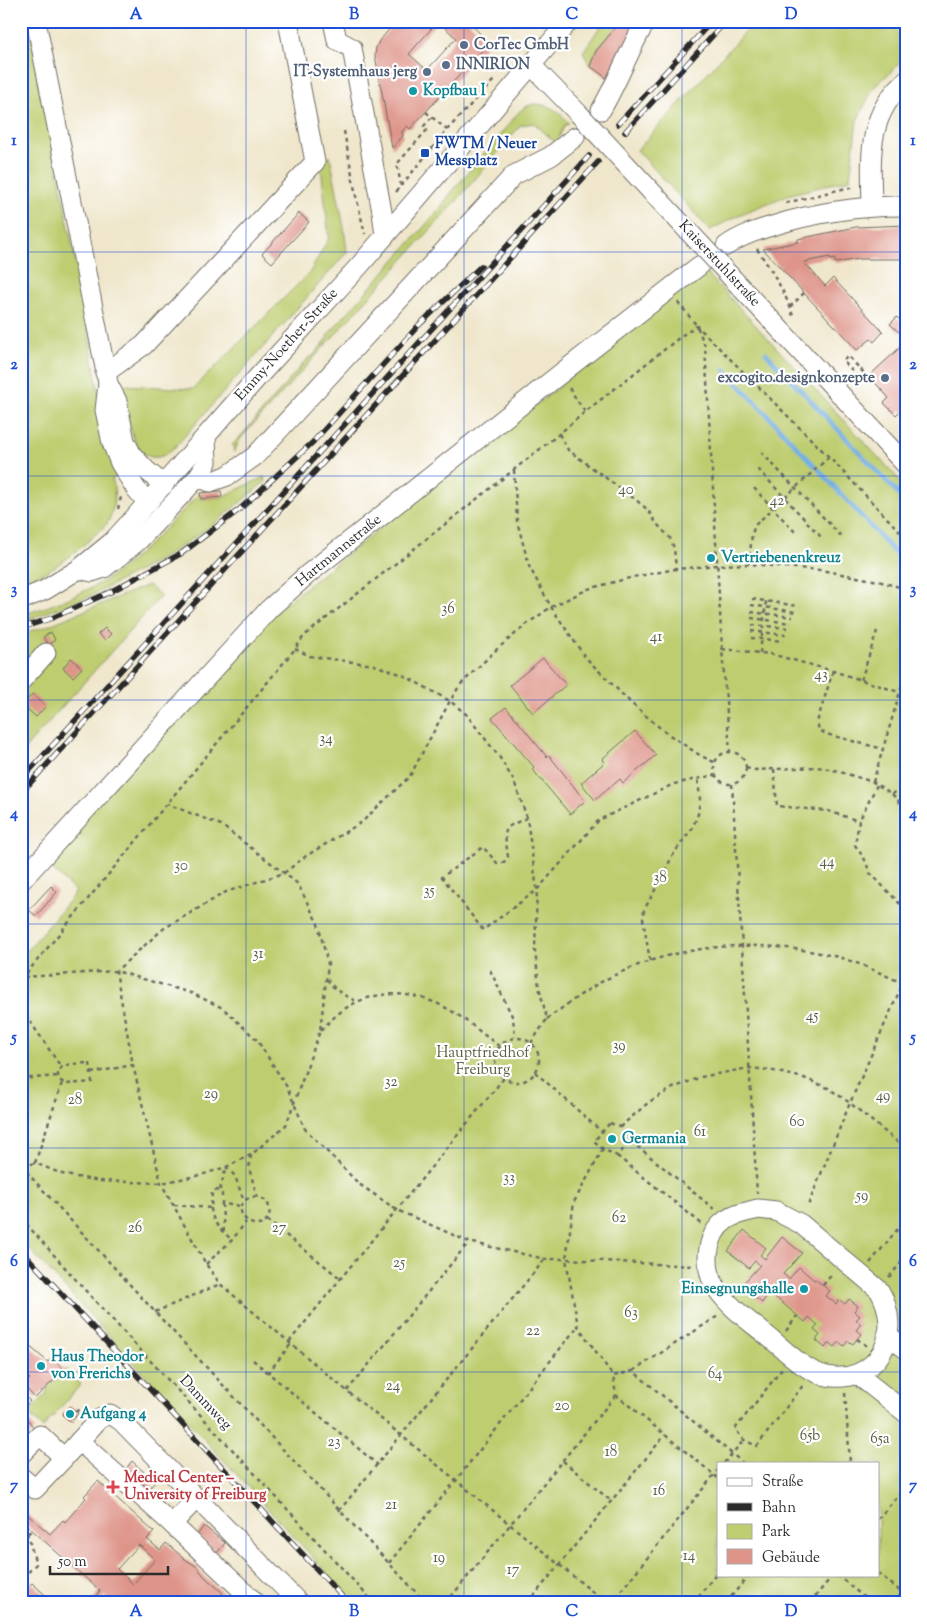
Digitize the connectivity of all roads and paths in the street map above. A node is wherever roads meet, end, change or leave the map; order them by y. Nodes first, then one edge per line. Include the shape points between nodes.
1 (36, 21) edge
2 (288, 21) edge
3 (333, 21) edge
4 (569, 21) edge
5 (646, 21) edge
6 (531, 65) junction
7 (906, 81) edge
8 (601, 110) dead end
9 (426, 112) dead end
10 (432, 118) junction
11 (344, 130) dead end
12 (447, 130) dead end
13 (575, 137) dead end
14 (401, 186) dead end
15 (872, 206) junction
16 (906, 206) edge
17 (366, 234) dead end
18 (746, 234) junction
19 (385, 236) junction
20 (726, 246) dead end
21 (699, 266) dead end
22 (668, 290) junction
23 (804, 293) dead end
24 (790, 307) junction
25 (697, 326) junction
26 (790, 342) junction
27 (864, 373) dead end
28 (858, 377) dead end
29 (106, 378) junction
30 (577, 400) dead end
31 (585, 412) junction
32 (559, 434) junction
33 (206, 437) junction
34 (761, 452) dead end
35 (829, 456) junction
36 (906, 465) edge
37 (758, 469) dead end
38 (514, 470) junction
39 (198, 477) junction
40 (164, 485) junction
41 (754, 488) dead end
42 (797, 488) junction
43 (785, 499) junction
44 (148, 503) junction
45 (774, 509) junction
46 (795, 532) dead end
47 (821, 537) dead end
48 (842, 537) dead end
49 (906, 538) edge
50 (749, 564) junction
51 (718, 565) junction
52 (79, 569) junction
53 (676, 569) junction
54 (906, 589) edge
55 (752, 599) dead end
56 (21, 600) edge
57 (766, 601) junction
58 (751, 605) dead end
59 (798, 606) dead end
60 (551, 607) junction
61 (765, 607) junction
62 (751, 612) dead end
63 (796, 612) dead end
64 (764, 614) junction
65 (793, 617) dead end
66 (751, 618) dead end
67 (764, 620) junction
68 (791, 623) dead end
69 (752, 625) dead end
70 (763, 626) junction
71 (789, 628) dead end
72 (877, 630) dead end
73 (751, 631) dead end
74 (762, 632) junction
75 (786, 635) dead end
76 (752, 638) dead end
77 (762, 639) junction
78 (783, 641) dead end
79 (295, 649) junction
80 (722, 649) junction
81 (46, 653) dead end
82 (760, 653) junction
83 (833, 671) junction
84 (906, 672) edge
85 (21, 680) edge
86 (861, 680) junction
87 (899, 692) junction
88 (450, 701) junction
89 (883, 750) junction
90 (730, 752) junction
91 (714, 762) junction
92 (746, 768) junction
93 (774, 769) junction
94 (715, 775) junction
95 (698, 779) junction
96 (873, 782) junction
97 (732, 784) junction
98 (878, 785) junction
99 (906, 786) edge
100 (892, 794) junction
101 (167, 804) junction
102 (906, 809) edge
103 (527, 818) junction
104 (859, 821) junction
105 (284, 873) junction
106 (21, 880) edge
107 (536, 890) junction
108 (906, 910) edge
109 (742, 945) junction
110 (650, 961) junction
111 (490, 970) dead end
112 (116, 971) junction
113 (326, 978) junction
114 (23, 979) edge
115 (906, 980) edge
116 (905, 984) edge
117 (358, 1002) junction
118 (21, 1008) edge
119 (547, 1019) junction
120 (320, 1031) junction
121 (515, 1038) junction
122 (531, 1043) junction
123 (499, 1046) junction
124 (133, 1065) junction
125 (61, 1067) junction
126 (749, 1068) junction
127 (535, 1072) junction
128 (91, 1073) junction
129 (58, 1076) junction
130 (504, 1078) junction
131 (21, 1079) edge
132 (62, 1083) junction
133 (295, 1103) junction
134 (850, 1103) junction
135 (620, 1127) junction
136 (602, 1132) junction
137 (631, 1141) junction
138 (603, 1149) junction
139 (906, 1149) edge
140 (251, 1154) junction
141 (617, 1156) junction
142 (35, 1163) junction
143 (21, 1166) edge
144 (226, 1167) junction
145 (24, 1169) junction
146 (161, 1183) junction
147 (220, 1191) junction
148 (257, 1196) junction
149 (244, 1201) junction
150 (222, 1204) junction
151 (174, 1205) junction
152 (242, 1206) junction
153 (211, 1208) junction
154 (758, 1209) junction
155 (396, 1210) junction
156 (21, 1218) edge
157 (906, 1219) edge
158 (266, 1220) junction
159 (246, 1221) junction
160 (801, 1224) junction
161 (720, 1227) junction
162 (224, 1233) junction
163 (232, 1240) junction
164 (469, 1242) junction
165 (906, 1257) edge
166 (545, 1259) junction
167 (566, 1259) junction
168 (206, 1264) junction
169 (709, 1267) junction
170 (861, 1274) junction
171 (340, 1278) junction
172 (220, 1284) junction
173 (879, 1290) junction
174 (732, 1307) junction
175 (155, 1312) junction
176 (578, 1326) junction
177 (887, 1335) junction
178 (290, 1343) junction
179 (906, 1349) edge
180 (792, 1356) junction
181 (253, 1360) dead end
182 (633, 1371) junction
183 (813, 1372) junction
184 (268, 1373) junction
185 (613, 1376) junction
186 (851, 1376) junction
187 (347, 1391) junction
188 (616, 1395) junction
189 (906, 1413) edge
190 (665, 1435) junction
191 (401, 1436) junction
192 (744, 1440) junction
193 (79, 1442) junction
194 (21, 1454) edge
195 (732, 1454) junction
196 (64, 1458) junction
197 (563, 1461) junction
198 (725, 1462) edge
199 (742, 1462) edge
200 (850, 1462) edge
201 (378, 1465) junction
202 (717, 1471) edge
203 (714, 1475) junction
204 (21, 1477) edge
205 (717, 1477) edge
206 (456, 1480) junction
207 (906, 1486) edge
208 (197, 1498) junction
209 (611, 1501) junction
210 (339, 1511) junction
211 (880, 1517) edge
212 (172, 1524) junction
213 (511, 1525) junction
214 (21, 1527) edge
215 (33, 1531) dead end
216 (27, 1532) junction
217 (389, 1563) junction
218 (559, 1564) junction
219 (717, 1573) edge
220 (880, 1575) edge
221 (748, 1576) edge
222 (832, 1576) edge
223 (838, 1576) edge
224 (21, 1580) edge
225 (906, 1588) edge
226 (902, 1593) junction
227 (906, 1596) edge
228 (256, 1603) edge
229 (299, 1603) edge
230 (374, 1603) edge
231 (426, 1603) edge
232 (446, 1603) edge
233 (528, 1603) edge
234 (606, 1603) edge
235 (612, 1603) edge
236 (693, 1603) edge
237 (726, 1603) edge
238 (810, 1603) edge
239 (871, 1603) edge
240 (894, 1603) edge

1 - 29 street
2 - 29 street via 315,162 144,345
3 - 19 street via 337,40 352,48
4 - 6 street, Emmy-Noether-Straße
5 - 8 street
6 - 19 street, Emmy-Noether-Straße
6 - 26 street, Kaiserstuhlstraße, bridge
7 - 15 street via 884,106 876,125 871,151
9 - 10 path
10 - 12 path
10 - 14 path via 424,126 427,130 397,164
11 - 17 path
13 - 39 street via 550,156 514,174 255,456 226,476 210,482
15 - 16 street
15 - 18 street via 796,218
18 - 20 street
18 - 24 path via 772,271
19 - 33 street, Emmy-Noether-Straße
21 - 22 street, Hartmannstraße
22 - 25 path
22 - 106 street, Hartmannstraße via 308,574 269,609
23 - 24 path
24 - 26 path via 795,325
25 - 31 path
25 - 35 path
25 - 51 path via 705,346
26 - 36 street, Kaiserstuhlstraße
27 - 28 path via 848,356 843,361
29 - 40 street via 117,401 132,455
29 - 44 street via 105,410 112,443 120,463
30 - 31 path
31 - 32 path
32 - 38 path
32 - 53 path via 568,450 648,510 670,538
33 - 39 street via 207,462
33 - 40 street, Emmy-Noether-Straße
34 - 42 path
35 - 42 path
35 - 49 path
37 - 43 path
38 - 60 path via 517,521 523,546 529,566
38 - 79 path via 304,636
39 - 52 street via 138,541 104,568 92,572
40 - 44 street, Emmy-Noether-Straße
41 - 45 path
42 - 43 path
42 - 48 path
43 - 45 path
43 - 47 path
44 - 52 street, Emmy-Noether-Straße via 112,542
45 - 46 path
45 - 50 path via 752,534
50 - 51 path
50 - 54 path via 820,570
51 - 53 path
51 - 80 path
52 - 56 street, Emmy-Noether-Straße
53 - 60 path via 588,590
55 - 57 path
57 - 59 path
57 - 61 path
58 - 61 path
60 - 88 path via 496,650 460,685
60 - 91 path via 585,657 632,704 664,732
61 - 63 path
61 - 64 path
62 - 64 path
64 - 65 path
64 - 67 path
66 - 67 path
67 - 68 path
67 - 70 path
69 - 70 path
70 - 71 path
70 - 74 path
72 - 86 path
73 - 74 path
74 - 75 path
74 - 77 path
76 - 77 path
77 - 78 path
77 - 82 path
79 - 88 path via 310,656 374,665 403,674
79 - 101 path
80 - 82 path
80 - 90 path
81 - 85 street
82 - 83 path
83 - 86 path
83 - 89 path via 817,722 819,730
84 - 87 path
86 - 87 path
87 - 89 path
88 - 103 path via 466,714 500,758 514,781
88 - 105 path via 410,776 362,822
89 - 96 path
90 - 91 path via 718,756
90 - 92 path via 742,756
91 - 94 path
92 - 93 path
92 - 97 path via 742,779
93 - 96 path via 817,767
93 - 104 path via 778,806 828,811
94 - 95 path
94 - 97 path via 725,784
95 - 107 path via 674,784 599,820
95 - 110 path via 700,799 693,827 672,856 644,910
96 - 98 path
97 - 109 path
98 - 100 path
98 - 104 path
99 - 100 path
100 - 102 path
101 - 105 path via 222,825
101 - 114 path
103 - 107 path
103 - 107 path via 506,828 508,857 504,862 497,863 484,847 442,877 483,930
104 - 108 path via 855,846 870,873
105 - 112 path via 226,892 163,930
105 - 113 path via 298,884 318,924 328,964
107 - 119 path via 535,950
109 - 110 path via 710,947
109 - 116 path via 784,947 830,955
109 - 126 path
110 - 119 path via 616,974
111 - 121 path via 513,1018
112 - 114 path
112 - 124 path
112 - 133 path via 192,994 222,1008 257,1040
113 - 117 path via 333,988
113 - 120 path
115 - 116 path
116 - 134 path
117 - 120 path via 338,1014
117 - 123 path via 388,994 420,997 452,1011
118 - 125 path
119 - 122 path
120 - 133 path
121 - 122 path
121 - 123 path
122 - 127 path via 539,1057
123 - 130 path via 495,1063
124 - 128 path
124 - 146 path
125 - 128 path via 90,1063
125 - 129 path
126 - 134 path via 804,1078 828,1088
126 - 135 path via 701,1077 672,1088 649,1102
126 - 154 path
127 - 130 path via 520,1081
127 - 136 path
128 - 132 path via 92,1082
129 - 131 path
129 - 132 path
130 - 155 path
132 - 142 path
133 - 140 path via 286,1125
133 - 155 path via 305,1129 359,1184
134 - 139 path
134 - 160 path
135 - 136 path via 610,1123
135 - 137 path
136 - 138 path via 594,1141
137 - 141 path
137 - 161 path
138 - 141 path
138 - 167 path via 574,1202
140 - 144 path
140 - 148 path via 249,1168
141 - 161 path
142 - 145 path
142 - 146 path via 65,1175 100,1181
143 - 145 path
144 - 146 path
144 - 147 path
144 - 149 path via 235,1176
145 - 175 path
146 - 151 path
147 - 150 path
147 - 153 path via 212,1193
148 - 149 path
148 - 158 path via 269,1205
149 - 152 path
150 - 152 path
150 - 162 path
151 - 153 path
151 - 168 path
152 - 159 path via 241,1212
153 - 162 path via 216,1225
154 - 160 street via 776,1212
154 - 161 street via 740,1213
155 - 164 path
155 - 171 path
156 - 230 path, Dammweg
157 - 170 path
158 - 159 path via 261,1224
158 - 171 path
159 - 163 path
160 - 170 street
161 - 169 street via 708,1252
162 - 163 path
163 - 168 path
164 - 166 path
164 - 187 path
165 - 173 path
166 - 167 path
166 - 191 path
167 - 169 path
167 - 176 path
168 - 172 path
169 - 174 street via 716,1288
170 - 173 street
171 - 178 path
172 - 175 path
172 - 178 path
173 - 177 street via 889,1314
174 - 180 street
174 - 182 path
175 - 210 path
176 - 185 path
176 - 206 path
177 - 179 street
177 - 186 street via 886,1346 873,1364
178 - 184 path
178 - 187 path
180 - 183 street
180 - 192 path via 735,1429
181 - 184 path
182 - 185 path
182 - 195 path
183 - 186 street via 828,1377
183 - 192 path via 756,1446
184 - 201 path
185 - 188 path
186 - 189 street
186 - 200 path
187 - 191 path
188 - 190 path
188 - 197 path
190 - 203 path
190 - 209 path
191 - 201 path
191 - 206 path
192 - 195 path
193 - 196 street
193 - 208 street via 100,1419 110,1414 121,1421
193 - 212 street
194 - 196 street via 40,1435
195 - 198 path
195 - 199 path
196 - 204 street via 34,1489
197 - 209 path
197 - 213 path
201 - 210 path
202 - 203 path
203 - 205 path
203 - 235 path
206 - 213 path
206 - 217 path
207 - 211 path
208 - 212 street
208 - 229 street
209 - 218 path
210 - 217 path
212 - 228 street
213 - 218 path
213 - 232 path
214 - 216 path
215 - 216 path
216 - 224 path via 36,1564
217 - 231 path
218 - 233 path
218 - 234 path
219 - 236 path
220 - 226 path
221 - 237 path
222 - 238 path
223 - 239 path
225 - 226 path
226 - 227 path
226 - 240 path

